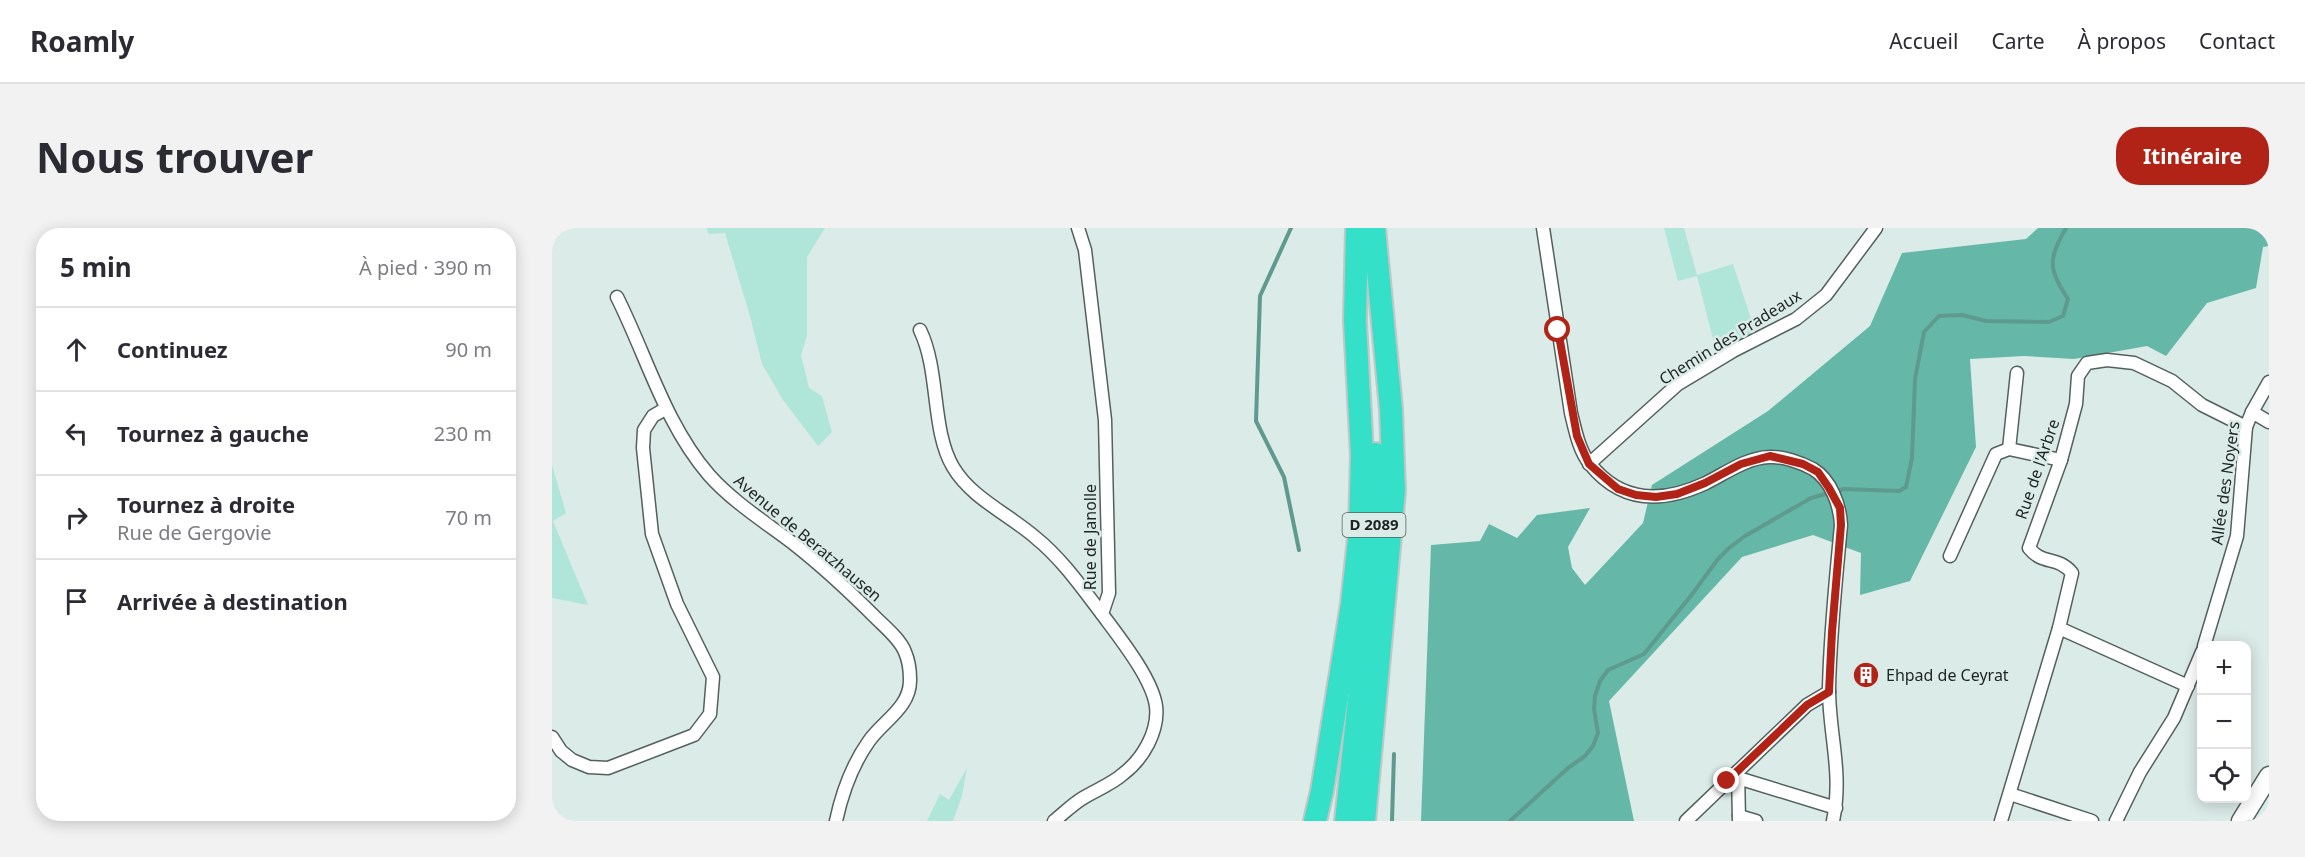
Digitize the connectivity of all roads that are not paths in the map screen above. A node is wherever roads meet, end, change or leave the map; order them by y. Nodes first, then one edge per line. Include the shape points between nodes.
1 (1078, 228) edge
2 (1357, 228) edge
3 (1374, 228) edge
4 (1543, 228) edge
5 (1876, 228) edge
6 (617, 297) dead end
7 (920, 330) dead end
8 (2018, 373) dead end
9 (2269, 382) edge
10 (665, 409) junction
11 (2252, 412) junction
12 (2269, 422) edge
13 (2246, 427) junction
14 (2009, 449) junction
15 (2061, 460) junction
16 (1589, 464) junction
17 (1950, 556) dead end
18 (1102, 614) junction
19 (2059, 628) junction
20 (2205, 641) edge
21 (2197, 664) edge
22 (2188, 686) junction
23 (1829, 692) junction
24 (552, 737) edge
25 (1738, 775) junction
26 (2269, 776) edge
27 (2010, 794) junction
28 (1836, 808) junction
29 (1739, 818) edge
30 (836, 821) edge
31 (1054, 821) edge
32 (1315, 821) edge
33 (1346, 821) edge
34 (1364, 821) edge
35 (1686, 821) edge
36 (1756, 821) edge
37 (1833, 821) edge
38 (2001, 821) edge
39 (2092, 821) edge
40 (2116, 821) edge
41 (2241, 821) edge

1 - 18 street, Rue de Janolle via 1085,250 1105,420 1109,593
2 - 32 highway via 1360,530 1352,604
2 - 33 highway, D 2089 via 1374,409 1377,489
3 - 34 highway, D 2089 via 1391,409 1394,491
4 - 16 street via 1571,413
5 - 16 street, Chemin des Pradeaux via 1826,295 1796,319 1678,384
6 - 10 street, Avenue de Beratzhausen
7 - 18 street via 928,347 945,449 953,467 965,484 1038,539
8 - 14 street
9 - 11 street
10 - 24 street via 653,416 644,430 652,534 677,604 713,677 710,714 694,735 608,768 589,767 572,760
10 - 30 street, Avenue de Beratzhausen via 710,475 866,608 905,651 910,680 907,696 869,741 840,800
11 - 12 street, Allée des Noyers
11 - 13 street, Allée des Noyers
13 - 15 street, Rue de l'Arbre via 2202,405 2172,381 2134,363 2087,363 2078,376 2076,404
13 - 20 street, Allée des Noyers via 2237,536
14 - 15 street
14 - 17 street via 1996,454
15 - 19 street, Rue de l'Arbre via 2029,548 2036,557 2064,563 2072,573
16 - 23 street via 1618,489 1656,497 1677,494 1741,464 1770,456 1818,472 1840,508 1841,525
18 - 31 street, Rue de Janolle via 1151,690 1156,707 1154,725 1143,754 1123,775 1080,799
19 - 22 street
19 - 27 street
21 - 22 street
22 - 40 street
23 - 25 street via 1807,705
23 - 28 street via 1838,767
25 - 28 street
25 - 29 street
25 - 35 street
26 - 41 main road
27 - 38 street
27 - 39 street
28 - 37 street
29 - 36 street

